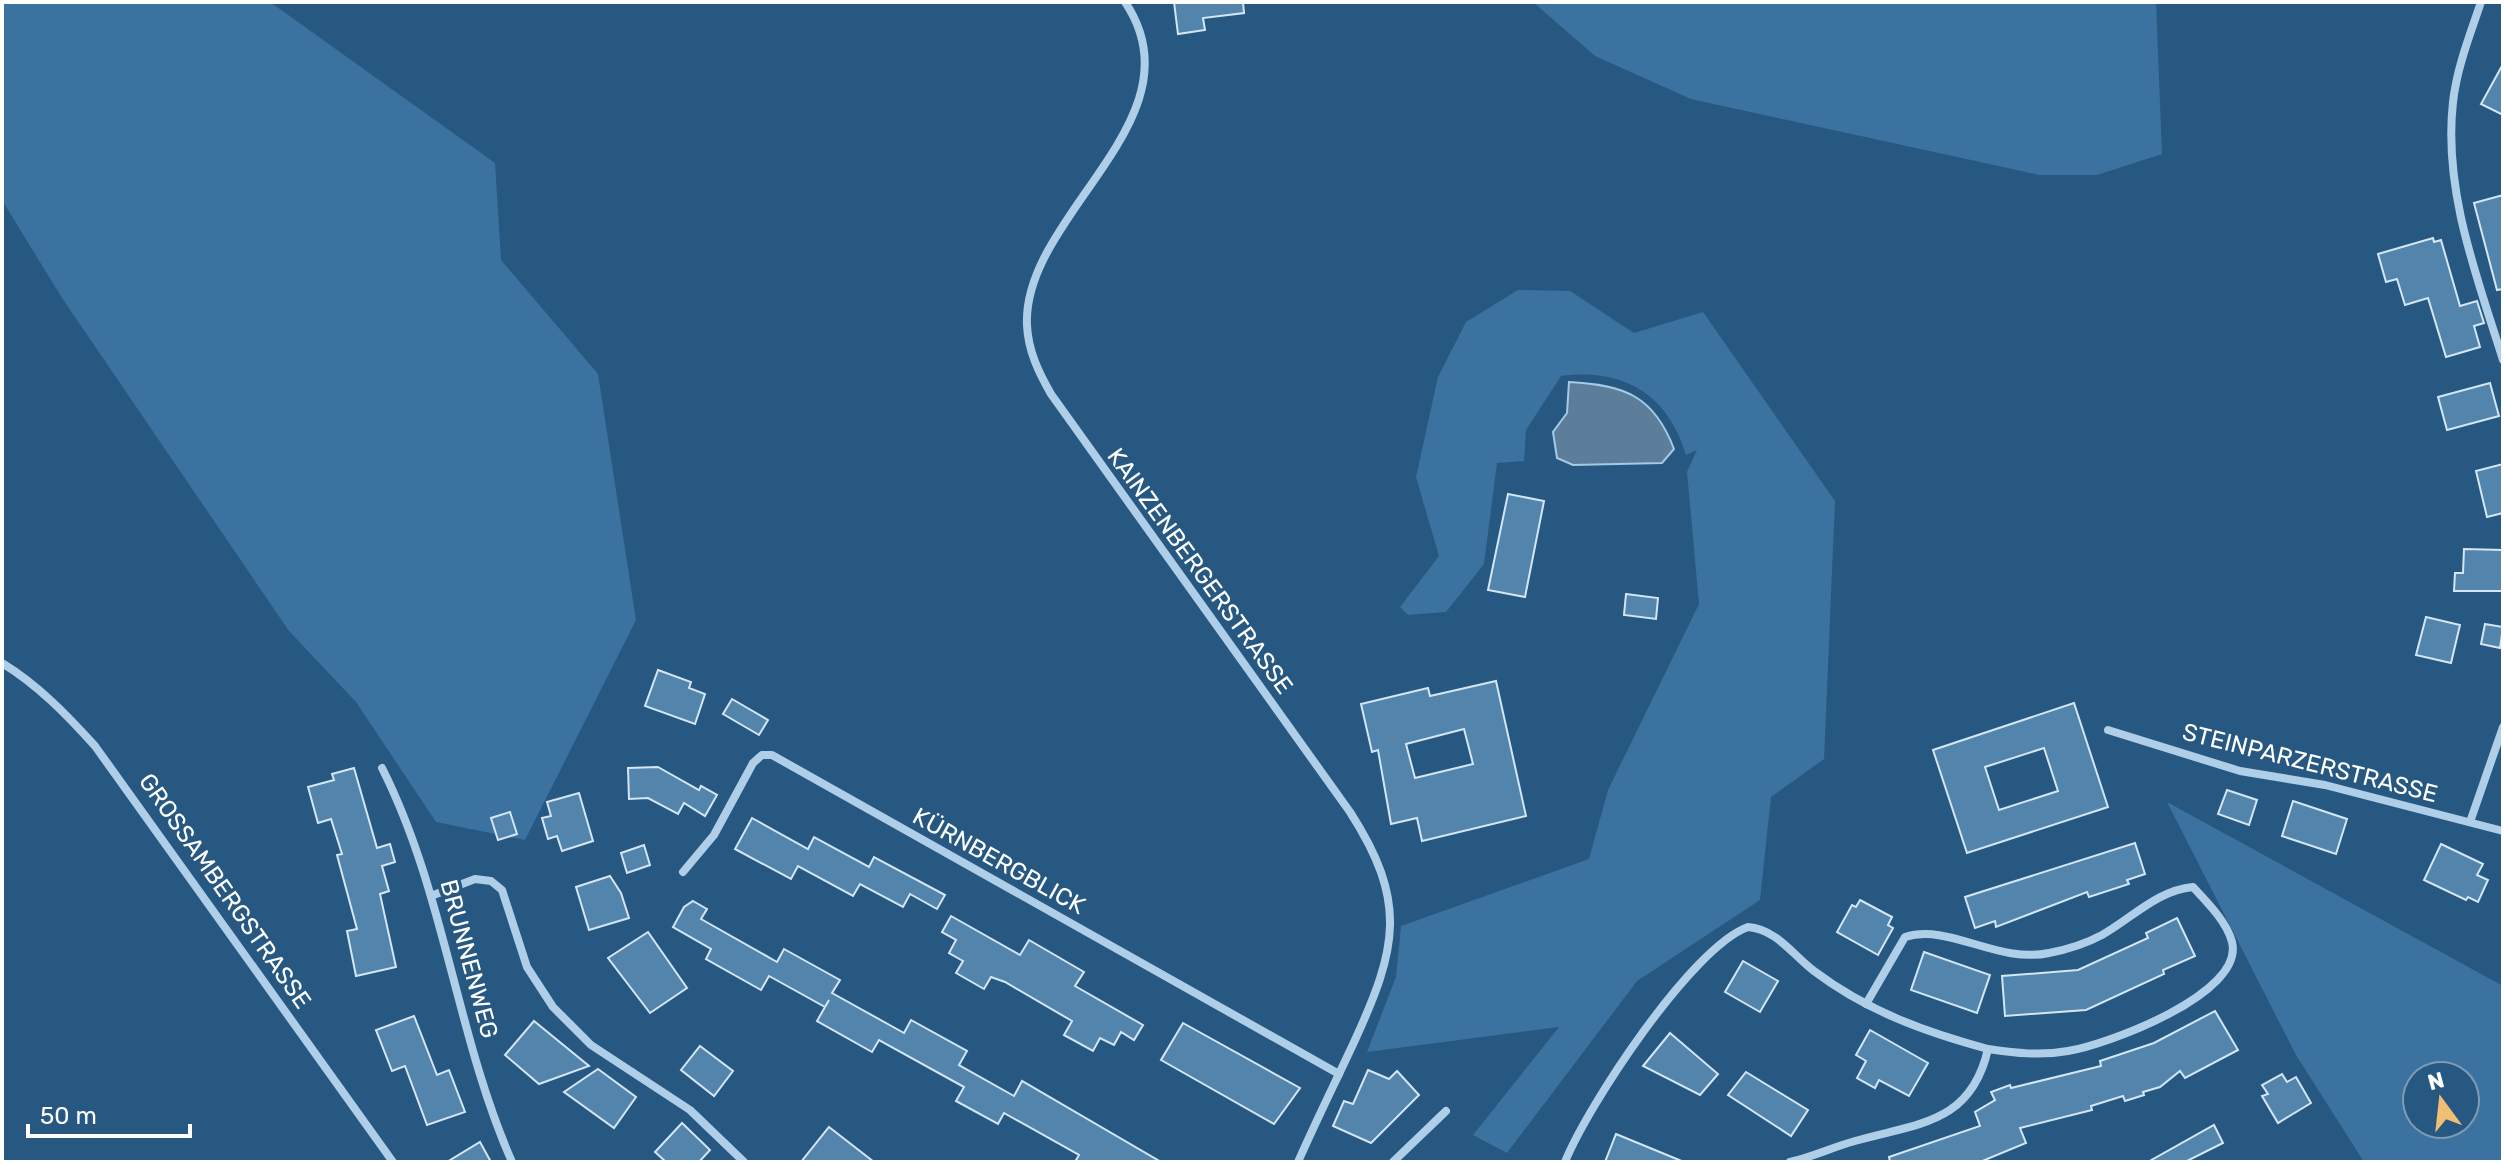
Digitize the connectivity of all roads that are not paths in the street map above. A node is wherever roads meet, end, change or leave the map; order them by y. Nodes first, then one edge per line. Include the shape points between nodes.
1 (1125, 2) edge
2 (2481, 2) edge
3 (2503, 360) edge
4 (2, 663) edge
5 (2503, 727) edge
6 (2108, 730) dead end
7 (382, 768) dead end
8 (2470, 822) junction
9 (2503, 831) edge
10 (683, 872) dead end
11 (431, 896) junction
12 (1866, 1004) junction
13 (1988, 1049) junction
14 (1339, 1074) junction
15 (1446, 1111) dead end
16 (393, 1162) edge
17 (512, 1162) edge
18 (744, 1162) edge
19 (1298, 1162) edge
20 (1393, 1162) edge
21 (1565, 1162) edge
22 (1790, 1162) edge

1 - 14 street, KAINZENBERGERSTRASSE via 1142,45 1139,100 1119,142 1041,265 1028,304 1030,345 1058,405 1350,812 1379,861 1390,922 1387,955 1379,989
2 - 3 street via 2457,79 2453,173
4 - 16 street, GROSSAMBERGSTRASSE via 69,716 103,756
5 - 8 street
6 - 8 street, STEINPARZERSTRASSE via 2240,771 2325,785
7 - 11 street, BRUNNENWEG via 409,824
8 - 9 street, STEINPARZERSTRASSE
10 - 14 street, KÜRNBERGBLICK via 714,835 753,763 772,755
11 - 17 street, BRUNNENWEG via 478,1065
11 - 18 street via 475,879 491,881 502,890 527,967 553,1007 591,1045 690,1110
12 - 13 street via 1924,1032
12 - 13 street via 1905,937 1925,931 1996,953 2047,954 2099,937 2172,889 2193,887 2232,943 2231,961 2217,979 2151,1025 2071,1050 2028,1055
12 - 21 street via 1813,970 1775,937 1758,928 1734,933 1653,1017
13 - 22 street via 1974,1089 1944,1115
14 - 19 street, KAINZENBERGERSTRASSE
15 - 20 street

